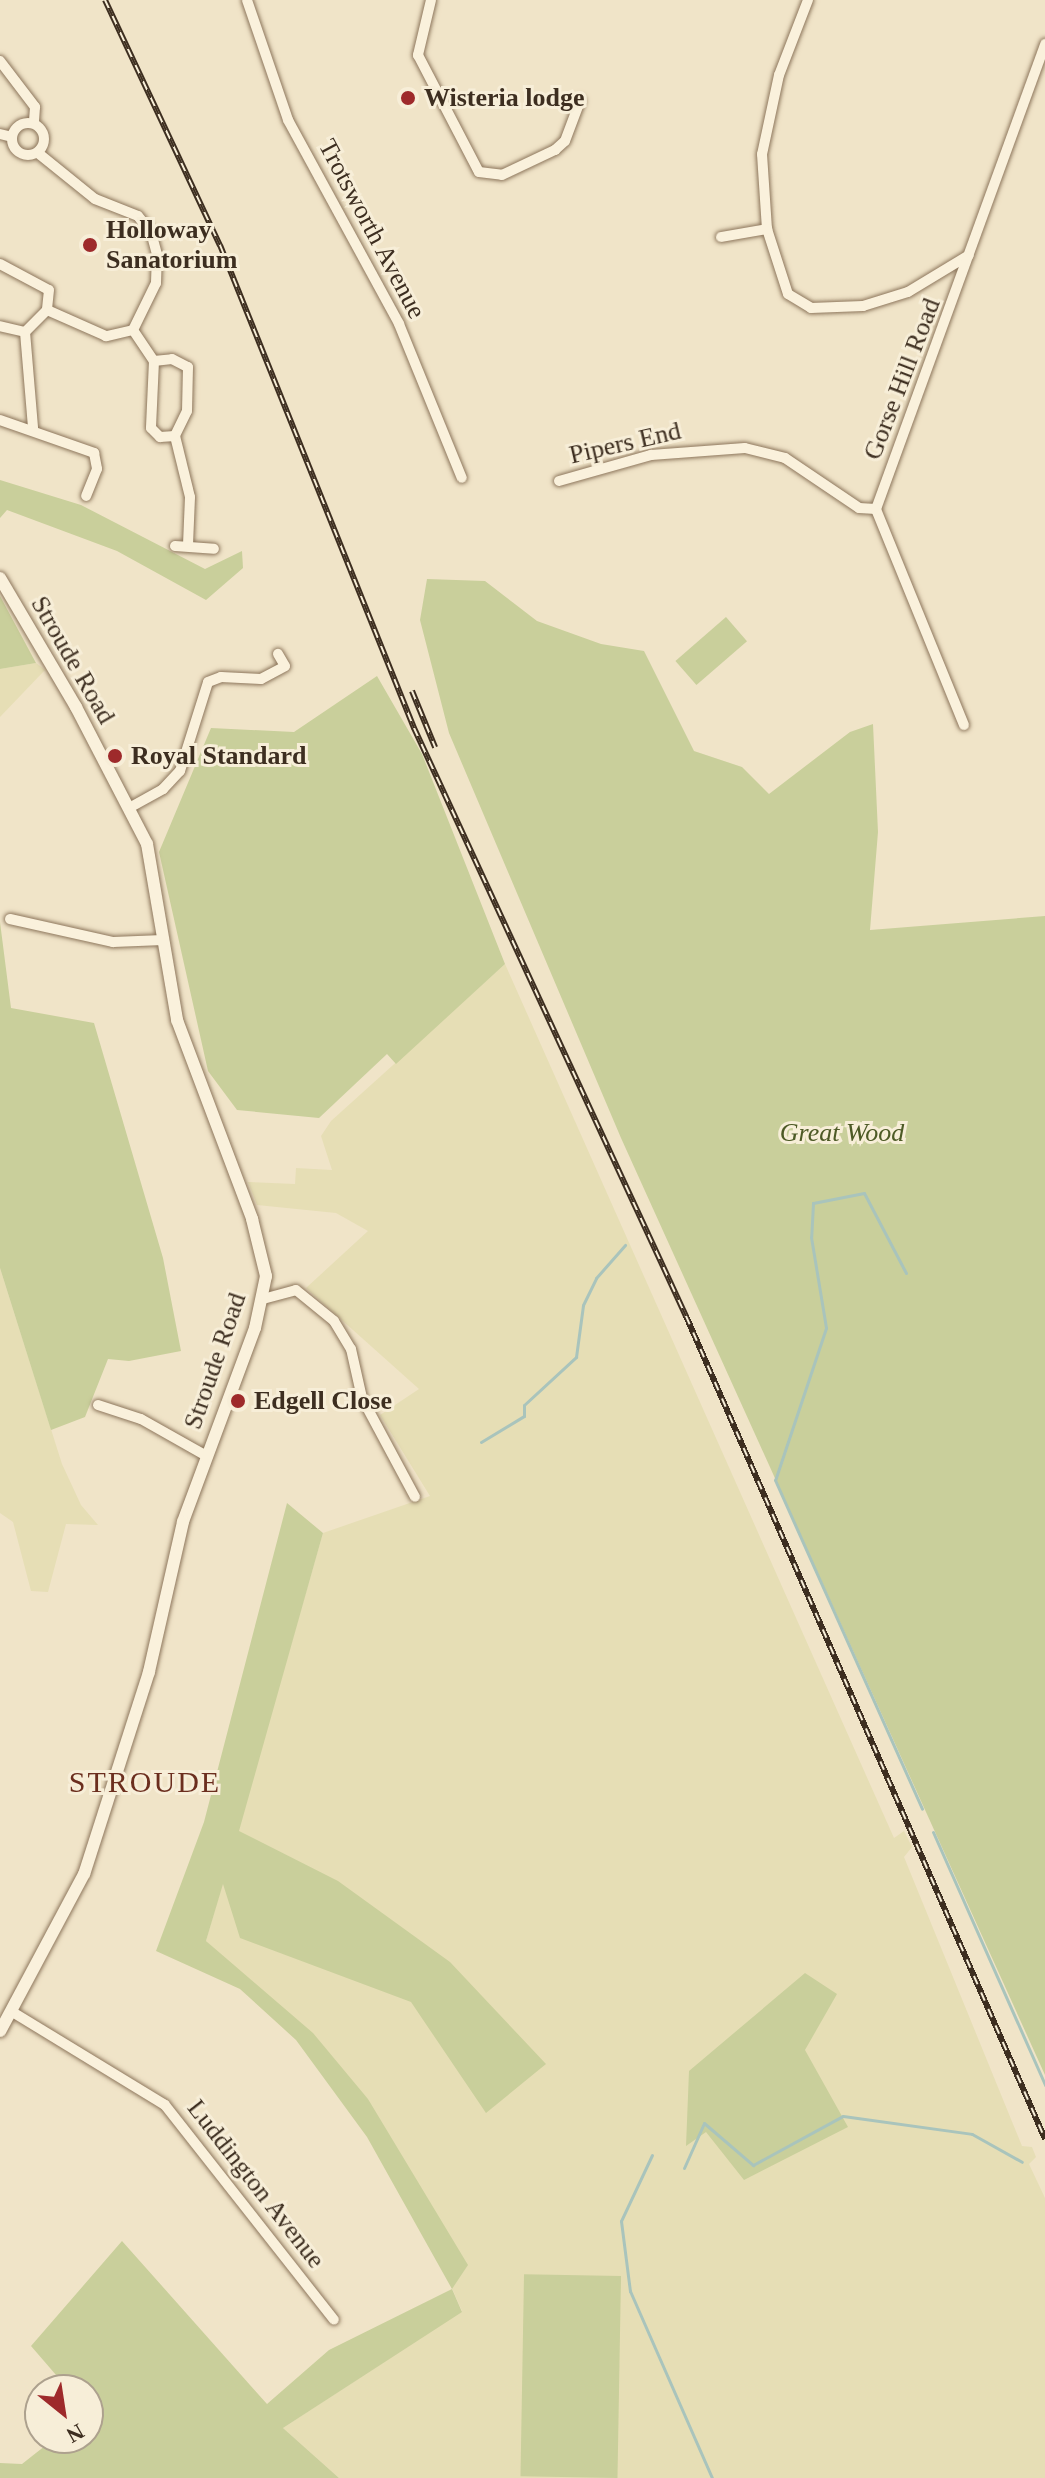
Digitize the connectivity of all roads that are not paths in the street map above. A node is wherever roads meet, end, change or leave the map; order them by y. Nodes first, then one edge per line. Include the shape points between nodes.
1 (247, 0) edge
2 (431, 0) edge
3 (808, 0) edge
4 (1045, 44) edge
5 (0, 61) edge
6 (580, 101) dead end
7 (34, 123) junction
8 (0, 134) edge
9 (12, 137) junction
10 (38, 153) junction
11 (767, 229) junction
12 (721, 237) dead end
13 (969, 255) junction
14 (0, 264) edge
15 (47, 310) junction
16 (0, 326) edge
17 (133, 330) junction
18 (25, 332) junction
19 (154, 361) junction
20 (0, 420) edge
21 (33, 428) junction
22 (175, 436) junction
23 (462, 478) dead end
24 (559, 481) dead end
25 (86, 496) dead end
26 (876, 509) junction
27 (188, 545) junction
28 (175, 546) dead end
29 (214, 549) dead end
30 (0, 578) edge
31 (278, 654) dead end
32 (964, 725) dead end
33 (129, 808) junction
34 (10, 919) dead end
35 (163, 940) junction
36 (266, 1276) junction
37 (287, 1289) junction
38 (263, 1299) junction
39 (98, 1405) dead end
40 (205, 1455) junction
41 (415, 1497) dead end
42 (11, 2011) junction
43 (0, 2031) edge
44 (334, 2320) dead end

1 - 23 street, Trotsworth Avenue via 288,120 399,324
2 - 6 street via 418,55 479,172 502,175 555,150 565,141
3 - 11 street via 779,75 764,135
4 - 13 street, Gorse Hill Road
5 - 7 street via 35,107
7 - 9 street via 20,125
7 - 10 street via 45,139
8 - 9 street
9 - 10 street via 22,154
10 - 17 street via 95,199 133,212 151,232 156,283
11 - 12 street
11 - 13 street via 788,294 819,309 863,306 908,292
13 - 26 street, Gorse Hill Road
14 - 15 street via 44,283 49,290
15 - 17 street via 106,336
15 - 18 street
16 - 18 street
17 - 19 street
18 - 21 street
19 - 22 street via 151,428 160,437
19 - 22 street via 172,359 188,367 187,411
20 - 21 street
21 - 25 street via 94,453 97,469
22 - 27 street via 190,497
24 - 26 street, Pipers End via 651,455 745,448 785,458 859,508
26 - 32 street
27 - 28 street
27 - 29 street
30 - 33 street, Stroude Road
31 - 33 street via 285,666 261,679 221,677 208,682 177,776
33 - 35 street, Stroude Road via 154,870
34 - 35 street via 104,941
35 - 36 street, Stroude Road via 177,1020 252,1219
36 - 37 street
36 - 38 street, Stroude Road
37 - 38 street
37 - 41 street via 301,1292 334,1321 351,1349 362,1398
38 - 40 street, Stroude Road
39 - 40 street via 141,1419
40 - 42 street, Stroude Road via 172,1561 145,1686 84,1874
42 - 43 street, Stroude Road
42 - 44 street, Luddington Avenue via 165,2105

